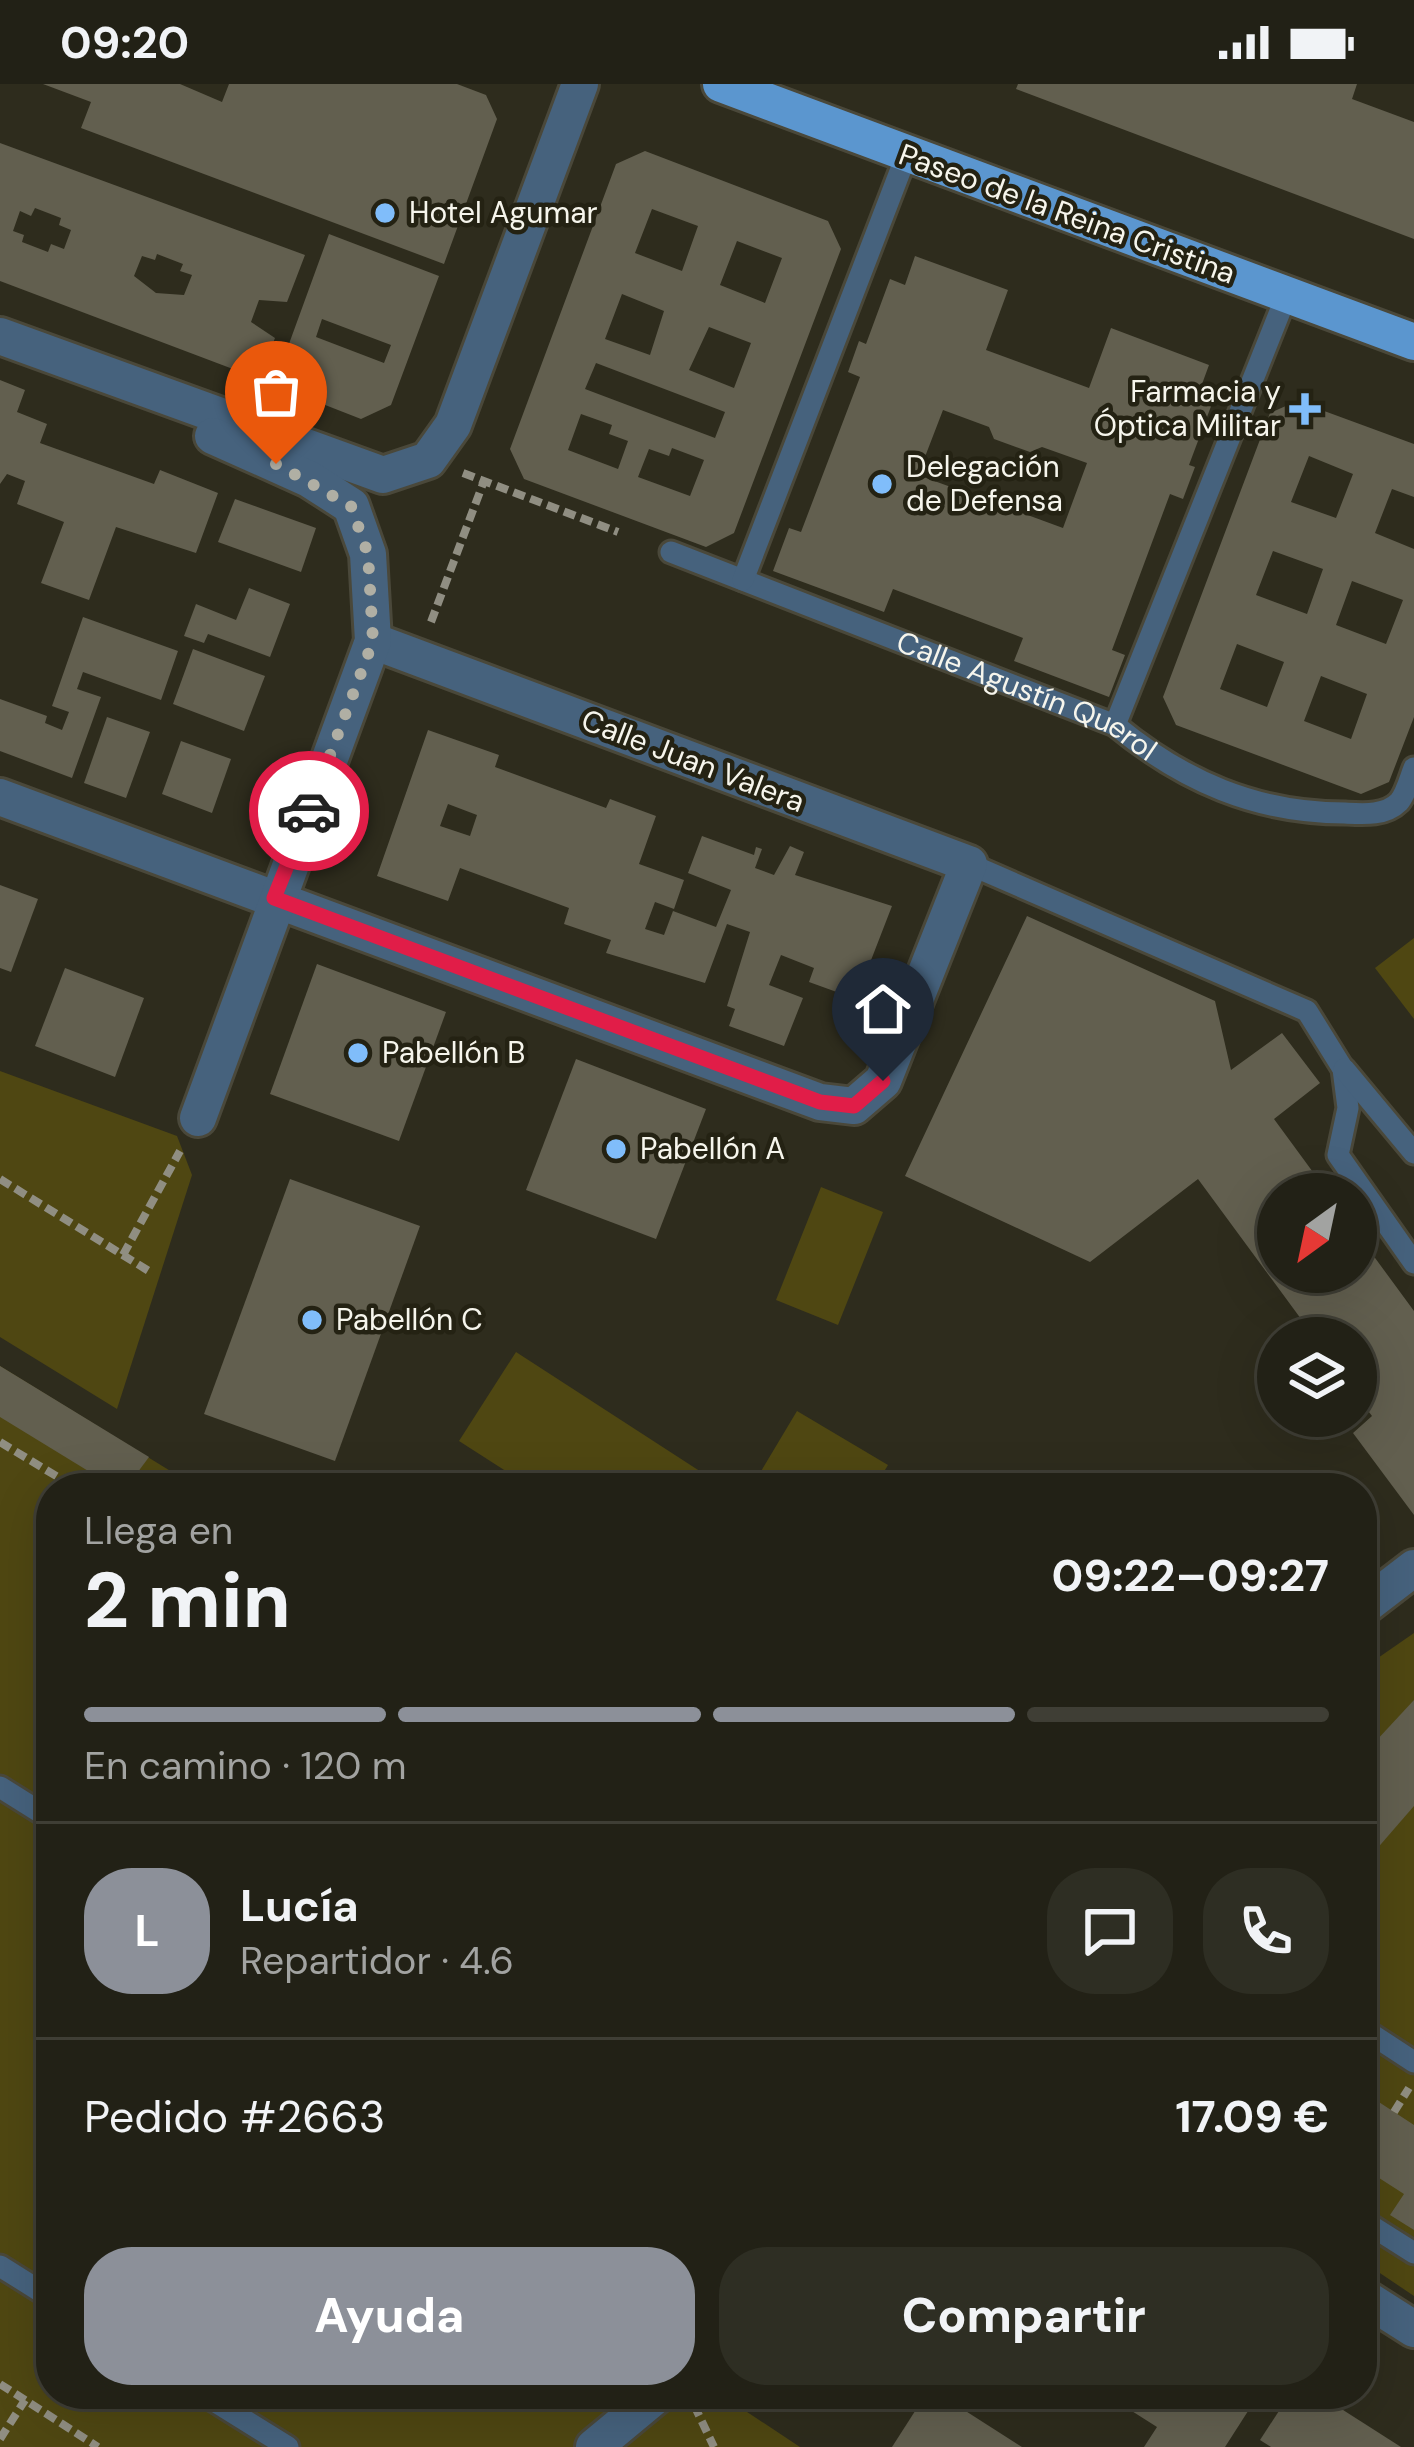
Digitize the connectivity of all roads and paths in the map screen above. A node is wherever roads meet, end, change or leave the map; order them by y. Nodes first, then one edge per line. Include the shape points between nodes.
1 (580, 84) edge
2 (721, 84) edge
3 (906, 156) junction
4 (1287, 294) junction
5 (0, 336) edge
6 (1414, 342) edge
7 (188, 404) junction
8 (618, 532) dead end
9 (670, 552) dead end
10 (742, 580) junction
11 (373, 641) junction
12 (418, 657) junction
13 (1115, 725) junction
14 (1414, 768) edge
15 (0, 797) edge
16 (969, 864) junction
17 (274, 898) junction
18 (1343, 1069) junction
19 (198, 1118) joint
20 (1414, 1153) edge
21 (0, 1179) edge
22 (123, 1255) junction
23 (1414, 1263) edge
24 (152, 1273) dead end
25 (0, 1442) edge
26 (51, 1473) edge
27 (1414, 1568) edge
28 (1377, 1596) edge
29 (0, 1787) edge
30 (36, 1810) edge
31 (1377, 2038) edge
32 (1414, 2062) edge
33 (1414, 2081) edge
34 (1394, 2112) dead end
35 (1377, 2230) edge
36 (1414, 2253) edge
37 (0, 2266) edge
38 (36, 2289) edge
39 (1377, 2306) edge
40 (1414, 2329) edge
41 (0, 2384) edge
42 (25, 2400) junction
43 (36, 2407) edge
44 (39, 2409) edge
45 (227, 2409) edge
46 (640, 2409) edge
47 (696, 2409) edge
48 (0, 2440) edge
49 (98, 2447) edge
50 (287, 2447) edge
51 (594, 2447) edge
52 (714, 2447) edge

1 - 7 street via 453,425 428,460 383,475
2 - 3 main road, Paseo de la Reina Cristina
3 - 4 main road, Paseo de la Reina Cristina
3 - 10 lane
4 - 6 main road, Paseo de la Reina Cristina
4 - 13 lane
5 - 7 street
7 - 11 street via 212,435 351,506 368,554
8 - 12 path via 484,481
9 - 10 lane, Calle Agustín Querol
10 - 13 lane, Calle Agustín Querol
11 - 12 street, Calle Juan Valera
11 - 17 street
12 - 16 street, Calle Juan Valera
13 - 14 lane, Calle Agustín Querol via 1230,795 1318,813 1384,812 1401,800
15 - 17 street
16 - 17 street via 883,1081 854,1106 820,1102
16 - 18 lane via 1307,1012
17 - 19 street
18 - 20 lane
18 - 23 lane via 1348,1108 1338,1155
19 - 22 path
21 - 22 path
22 - 24 path
25 - 26 path
27 - 28 street
29 - 30 lane
31 - 32 lane
33 - 34 path
35 - 36 lane
37 - 38 lane
39 - 40 street
41 - 42 path
42 - 43 path
42 - 48 path
44 - 49 path
45 - 50 lane
46 - 51 street
47 - 52 path

